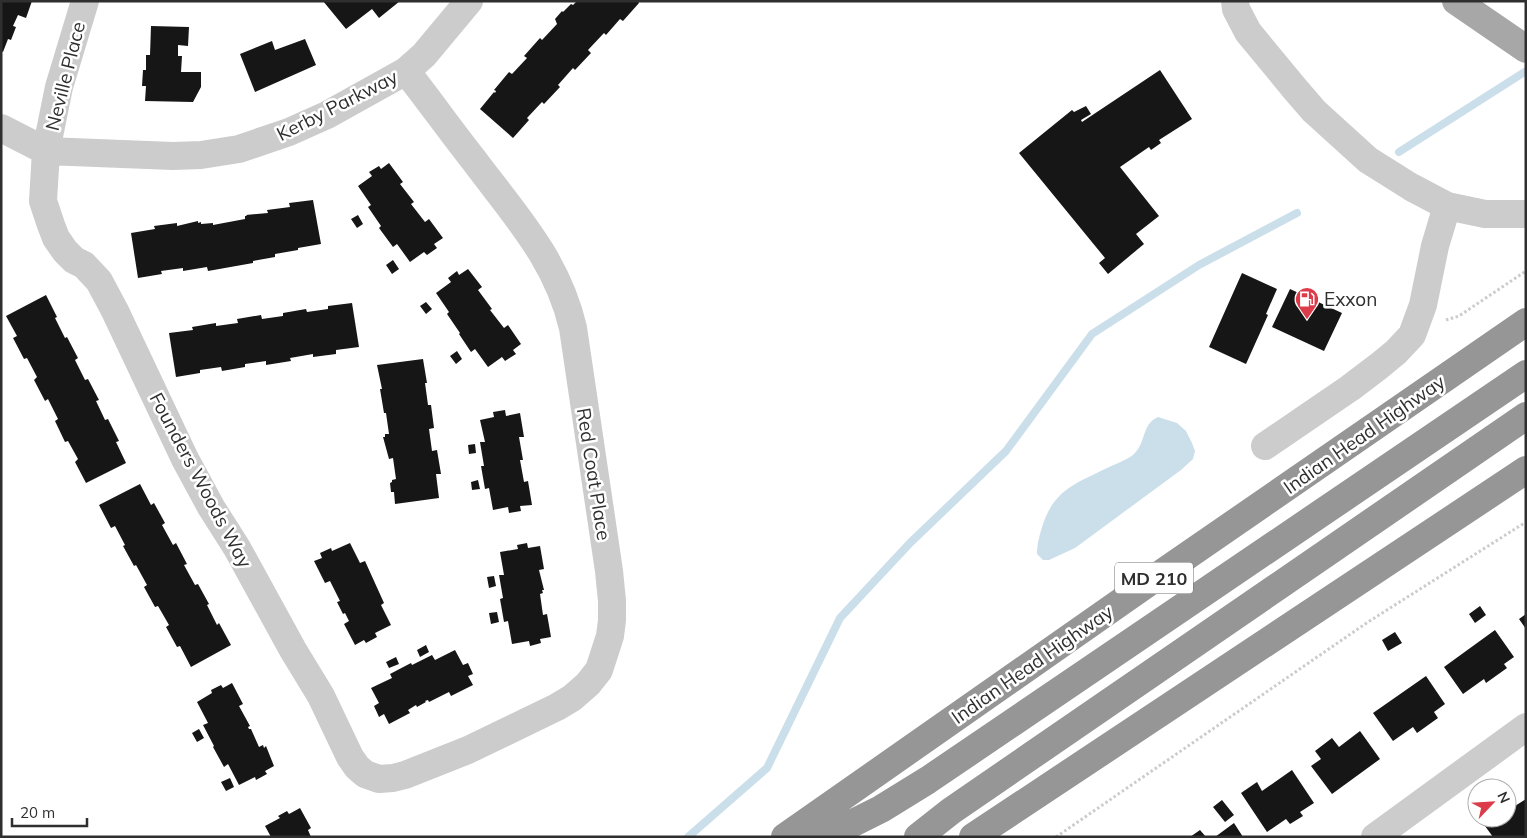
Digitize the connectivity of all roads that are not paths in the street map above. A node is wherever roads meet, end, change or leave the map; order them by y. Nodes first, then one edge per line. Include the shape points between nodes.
1 (85, 1) edge
2 (469, 1) edge
3 (1235, 1) edge
4 (1456, 1) edge
5 (1526, 49) edge
6 (406, 71) junction
7 (1, 128) edge
8 (46, 151) junction
9 (1447, 206) junction
10 (1526, 214) edge
11 (1526, 322) edge
12 (1526, 374) edge
13 (1526, 416) edge
14 (1265, 446) dead end
15 (1526, 470) edge
16 (1526, 727) edge
17 (372, 777) joint
18 (785, 837) edge
19 (825, 837) edge
20 (918, 837) edge
21 (972, 837) edge
22 (1375, 837) edge

1 - 8 street, Neville Place via 59,87
2 - 6 street, Kerby Parkway via 424,55
3 - 9 street via 1248,32 1314,110 1368,160
4 - 5 main road
6 - 8 street, Kerby Parkway via 327,115 239,149 173,156
6 - 17 street, Red Coat Place via 521,220 563,292 573,328 609,571 612,620 598,670 572,698 468,750 418,770 393,778
7 - 8 street, Kerby Parkway
8 - 17 street, Founders Woods Way via 43,200 56,238 65,251 99,281 172,434 211,507 321,696 350,757 361,771
9 - 10 street via 1485,214
9 - 14 street via 1423,305 1412,335 1350,388
11 - 18 highway, Indian Head Highway / MD 210
12 - 19 highway via 928,780 881,809
13 - 20 highway via 951,811
15 - 21 highway
16 - 22 street

